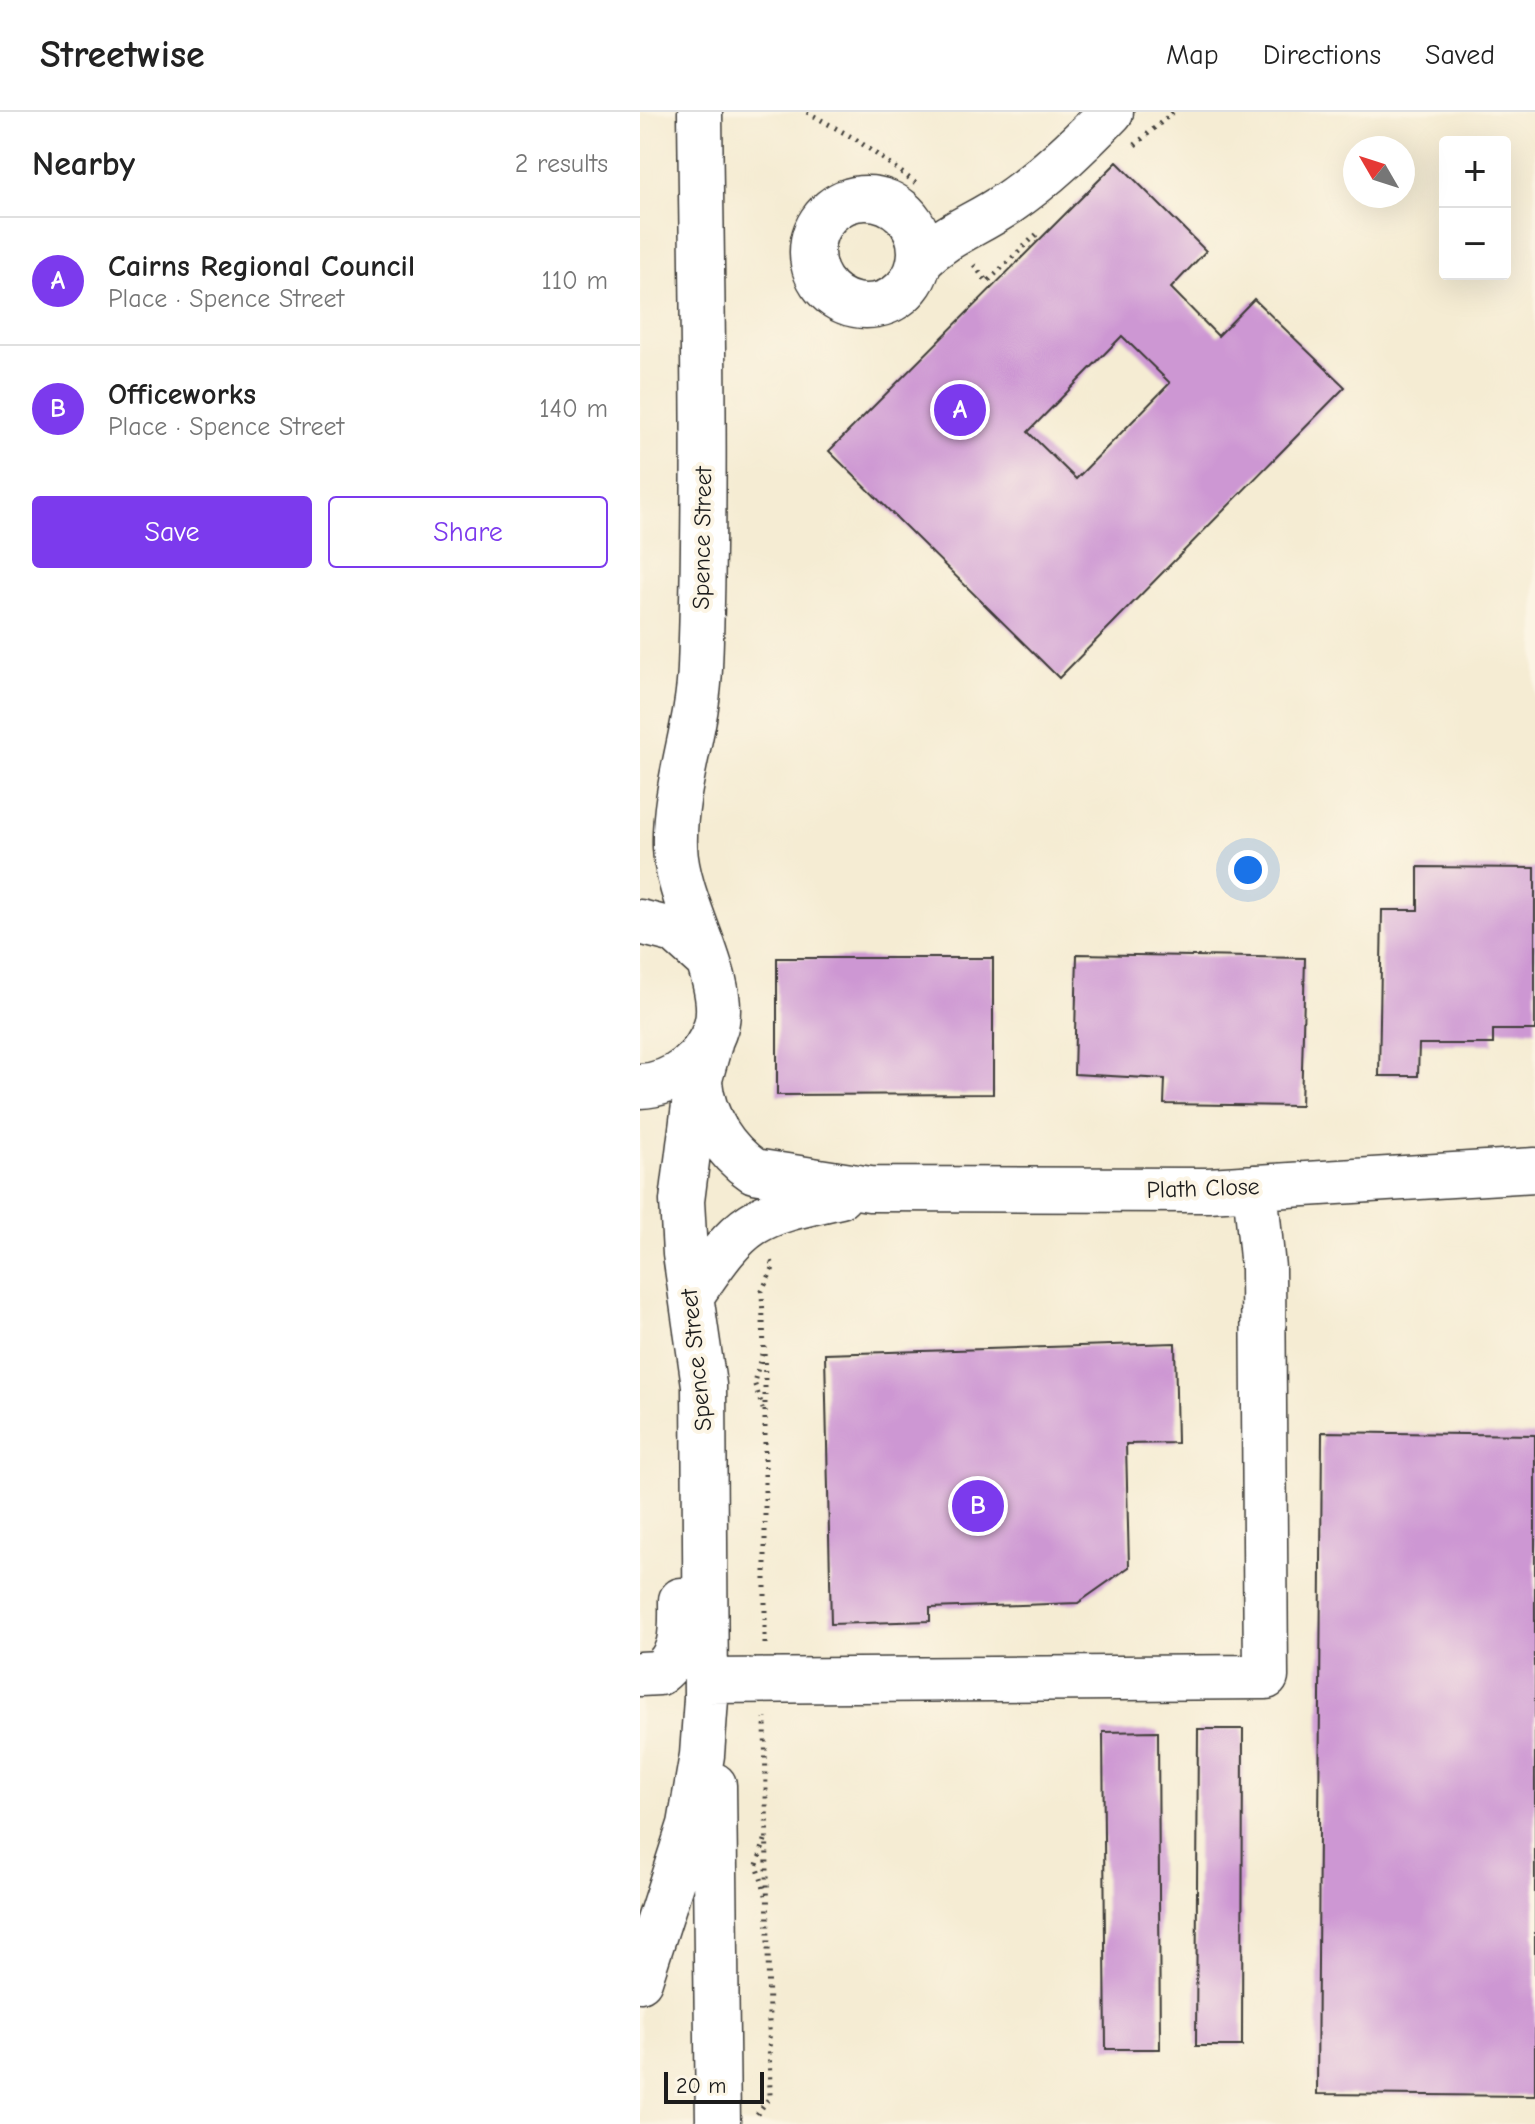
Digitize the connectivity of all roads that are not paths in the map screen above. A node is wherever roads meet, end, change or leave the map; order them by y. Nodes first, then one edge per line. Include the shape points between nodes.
1 (700, 112) edge
2 (1070, 112) edge
3 (1111, 112) edge
4 (906, 195) junction
5 (919, 261) junction
6 (640, 922) edge
7 (705, 958) junction
8 (716, 1026) junction
9 (700, 1079) junction
10 (640, 1086) edge
11 (1535, 1170) edge
12 (1255, 1187) junction
13 (870, 1189) junction
14 (692, 1295) junction
15 (704, 1408) junction
16 (640, 1674) edge
17 (706, 1690) junction
18 (717, 1936) junction
19 (640, 1980) edge
20 (754, 2116) edge
21 (718, 2124) edge

1 - 7 street, Spence Street via 700,666 675,846 681,891
2 - 4 street via 993,180 967,196 930,208
3 - 5 street via 1038,180 943,239
4 - 5 street
4 - 5 street via 859,198 828,213 812,246 814,265 821,283 843,301 870,307 904,291
6 - 7 street, Spence Street via 675,931
7 - 8 street, Spence Street via 719,998
8 - 9 street, Spence Street
8 - 10 street via 704,1051 685,1070
9 - 13 street, Plath Close via 705,1107 721,1138 754,1171
9 - 14 street, Spence Street via 682,1201
11 - 12 street, Plath Close
12 - 13 street, Plath Close
12 - 17 street via 1263,1268 1266,1677 765,1683
13 - 14 street, Plath Close via 755,1219 734,1236
14 - 15 street, Spence Street
15 - 16 street via 681,1539 680,1644 662,1671
15 - 17 street, Spence Street
17 - 18 street, Spence Street via 716,1809
17 - 19 street, Spence Street via 697,1799
18 - 20 street via 731,1996 734,2096
18 - 21 street, Spence Street

